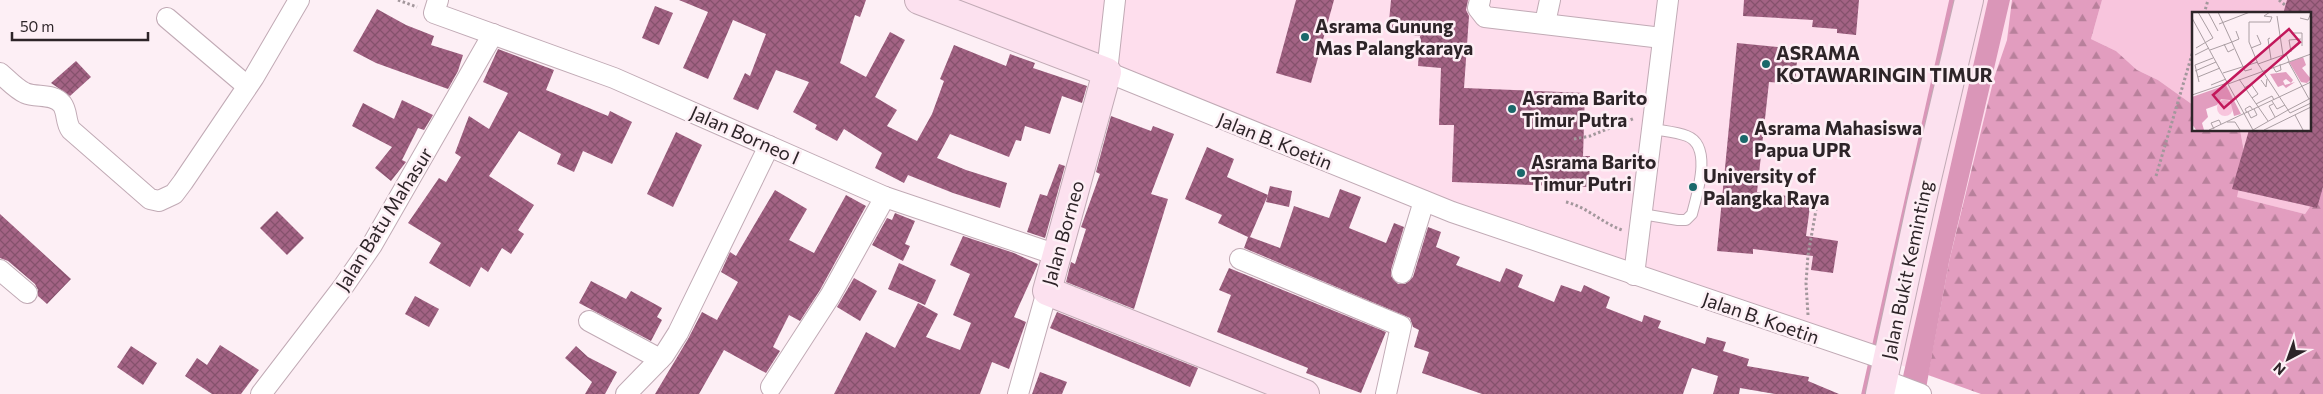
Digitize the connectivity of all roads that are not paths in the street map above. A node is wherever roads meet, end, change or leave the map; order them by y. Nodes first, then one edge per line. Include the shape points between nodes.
1 (299, 0) edge
2 (919, 0) edge
3 (1115, 0) edge
4 (1480, 0) edge
5 (1550, 0) edge
6 (1668, 0) edge
7 (1969, 0) edge
8 (436, 6) edge
9 (167, 18) dead end
10 (1545, 23) junction
11 (493, 34) junction
12 (1662, 38) junction
13 (1107, 72) junction
14 (0, 73) edge
15 (247, 86) junction
16 (1654, 121) junction
17 (769, 146) junction
18 (885, 197) junction
19 (1424, 201) junction
20 (1641, 223) junction
21 (1057, 256) junction
22 (1240, 259) dead end
23 (0, 270) edge
24 (1402, 273) dead end
25 (1634, 275) junction
26 (1047, 291) junction
27 (27, 293) dead end
28 (589, 321) dead end
29 (660, 359) junction
30 (1888, 380) edge
31 (771, 388) dead end
32 (262, 394) edge
33 (626, 394) edge
34 (1018, 394) edge
35 (1305, 394) edge
36 (1386, 394) edge
37 (1921, 394) edge

1 - 15 street
2 - 13 street, Jalan B. Koetin
3 - 13 street
4 - 10 street via 1478,8 1485,17
5 - 10 street
6 - 12 street
7 - 30 street, Jalan Bukit Keminting via 1920,204
8 - 11 street, Jalan Borneo I
9 - 15 street
10 - 12 street
11 - 17 street, Jalan Borneo I via 614,78
11 - 32 street, Jalan Batu Mahasur via 372,245
12 - 16 street
13 - 19 street, Jalan B. Koetin
13 - 21 street, Jalan Borneo
14 - 15 street via 24,93 47,96 61,102 71,130 150,199 158,201 174,194
16 - 20 street
16 - 20 lane via 1688,136 1699,145 1703,156 1692,214 1686,220
17 - 18 street, Jalan Borneo I
17 - 29 street via 678,333
18 - 21 street, Jalan Borneo I
18 - 31 street via 830,296
19 - 24 street
19 - 25 street, Jalan B. Koetin
20 - 25 street
21 - 26 street, Jalan Borneo
22 - 36 street via 1401,326
23 - 27 street
25 - 30 street, Jalan B. Koetin via 1806,333
26 - 34 street, Jalan Borneo
26 - 35 street
28 - 29 street
29 - 33 street
30 - 37 street, Jalan B. Koetin

